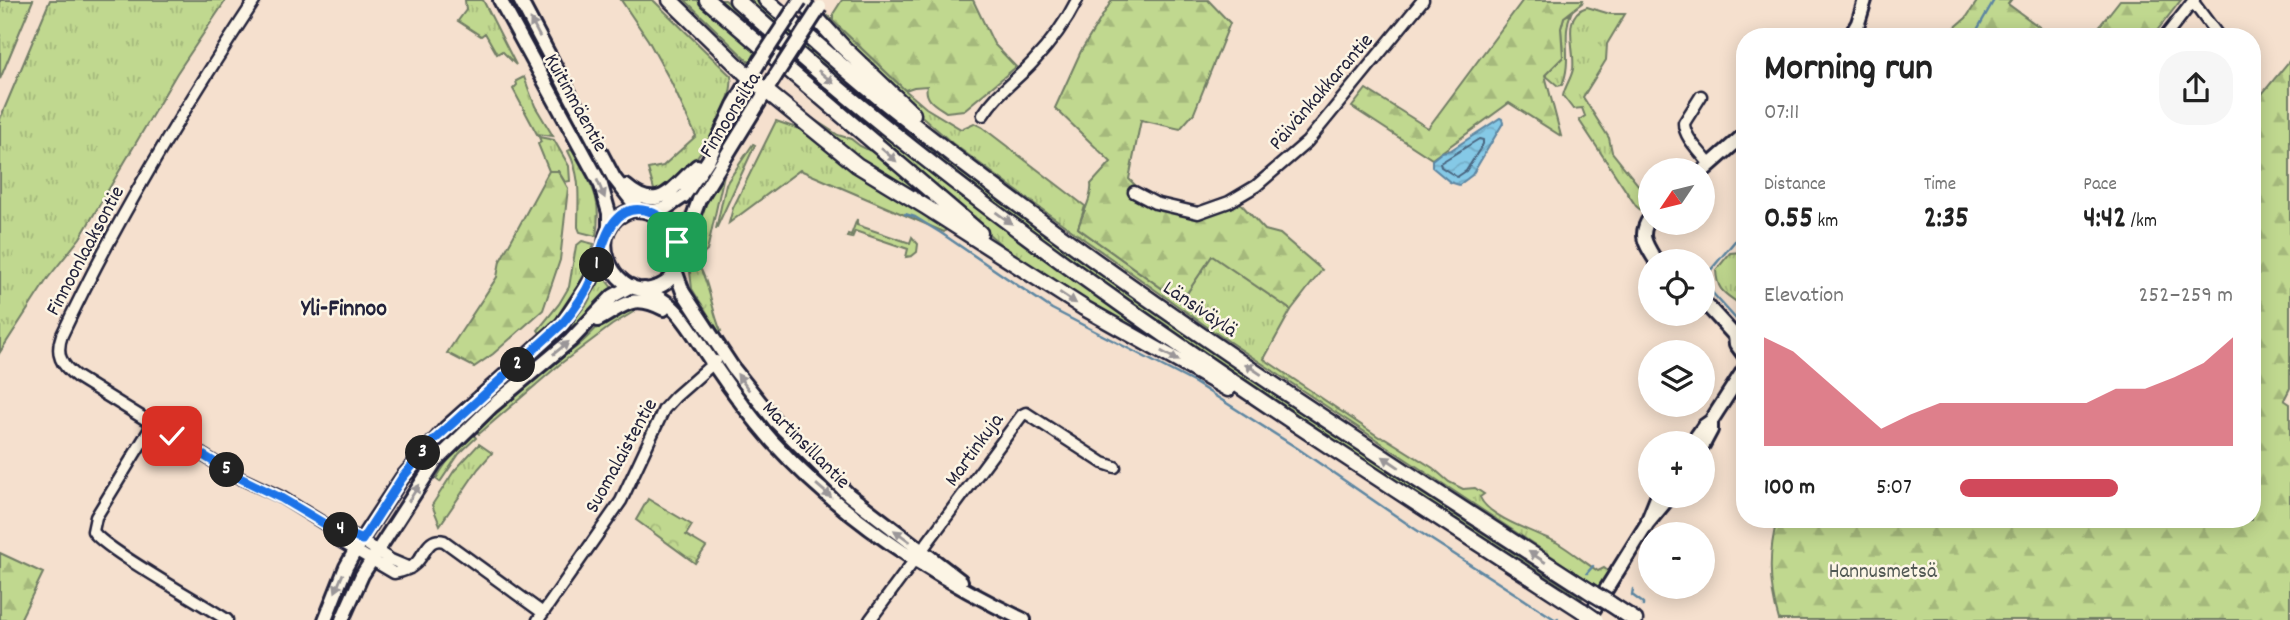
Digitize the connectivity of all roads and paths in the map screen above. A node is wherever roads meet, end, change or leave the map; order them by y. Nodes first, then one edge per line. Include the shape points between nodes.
1 (255, 0) edge
2 (500, 0) edge
3 (520, 0) edge
4 (670, 0) edge
5 (707, 0) edge
6 (737, 0) edge
7 (765, 0) edge
8 (800, 0) edge
9 (1077, 0) edge
10 (1423, 0) edge
11 (1865, 0) edge
12 (2193, 1) edge
13 (822, 4) edge
14 (1855, 28) edge
15 (2172, 28) edge
16 (2212, 28) edge
17 (749, 77) junction
18 (766, 91) junction
19 (1701, 96) dead end
20 (982, 115) dead end
21 (1736, 142) edge
22 (1701, 158) edge
23 (709, 159) junction
24 (1715, 161) edge
25 (610, 167) junction
26 (1134, 192) dead end
27 (1013, 199) junction
28 (645, 211) junction
29 (609, 226) junction
30 (604, 247) junction
31 (678, 256) junction
32 (675, 270) junction
33 (1028, 271) junction
34 (631, 286) junction
35 (644, 289) junction
36 (1715, 314) edge
37 (680, 316) junction
38 (1714, 326) edge
39 (586, 327) junction
40 (1736, 340) edge
41 (1736, 344) edge
42 (724, 354) junction
43 (713, 364) junction
44 (1736, 382) edge
45 (1711, 421) junction
46 (153, 424) junction
47 (1700, 431) edge
48 (1710, 431) edge
49 (1115, 467) dead end
50 (1374, 475) junction
51 (1660, 508) edge
52 (1649, 522) edge
53 (1638, 537) edge
54 (358, 546) junction
55 (919, 555) junction
56 (373, 556) junction
57 (540, 616) edge
58 (1585, 616) edge
59 (227, 620) edge
60 (326, 620) edge
61 (342, 620) edge
62 (870, 620) edge
63 (1024, 620) edge
64 (1596, 620) edge
65 (1635, 620) edge

1 - 46 street, Finnoonlaaksontie via 142,183 59,342 65,368
2 -> 29 main road, Kuitinmäentie via 601,186
25 -> 3 main road, Kuitinmäentie
4 - 17 highway
5 -> 33 highway
6 -> 50 highway, Länsiväylä via 870,114 1001,216 1199,358
7 - 27 highway, Länsiväylä via 883,100
8 - 17 main road, Finnoonsilta, bridge
8 - 27 highway via 912,113
9 - 20 street via 1032,63
10 - 26 street, Päivänkakkarantie via 1307,142 1256,186 1198,213 1155,204
11 - 14 main road
12 - 15 street
12 - 16 street
13 - 18 main road, Finnoonsilta, bridge
17 - 18 highway
17 - 23 main road, Finnoonsilta
18 - 31 main road, Finnoonsilta via 699,200
18 - 33 highway via 857,165
19 - 22 street via 1684,127
21 - 24 main road
23 - 25 main road via 669,193 651,198 637,195
23 - 28 main road, Finnoonsilta via 678,201
25 - 28 main road, Kuitinmäentie via 614,178
65 -> 27 highway, Länsiväylä, bridge via 1309,407 1119,278
28 - 29 main road via 621,215
28 - 31 main road via 669,224
29 - 30 main road
30 - 34 main road via 616,273
30 - 54 main road via 591,280 562,324 432,442 402,478
31 - 32 main road
32 - 35 main road via 658,286
32 - 42 main road, Martinsillantie via 678,283
33 -> 50 highway via 1101,318 1214,380 1340,461
34 - 35 main road
34 - 39 main road via 612,296
35 - 37 main road, Martinsillantie
36 - 40 main road
37 - 39 main road via 636,301 622,304
37 - 43 main road, Martinsillantie
38 - 41 main road
56 -> 39 main road via 435,462 491,407
42 - 43 street, Suomalaistentie
55 -> 42 main road, Martinsillantie via 803,451
43 -> 55 main road, Martinsillantie via 758,425 817,485 845,509
43 - 57 street, Suomalaistentie via 664,409 621,500
44 - 45 main road
45 - 47 main road
45 - 48 main road
46 - 54 street, Finnoonlaaksontie
46 - 59 street via 96,516 93,531 118,552
49 - 55 street, Martinkuja via 1026,413 1021,415
50 - 58 highway, Länsiväylä
51 - 52 main road
53 - 58 main road
54 - 56 street, Finnoonlaaksontie
54 -> 60 main road
55 - 62 street
55 - 63 main road, Martinsillantie
56 - 57 street, Finnoonlaaksontie via 410,568 433,541 444,541
56 - 61 main road
58 - 64 highway, Länsiväylä, bridge

